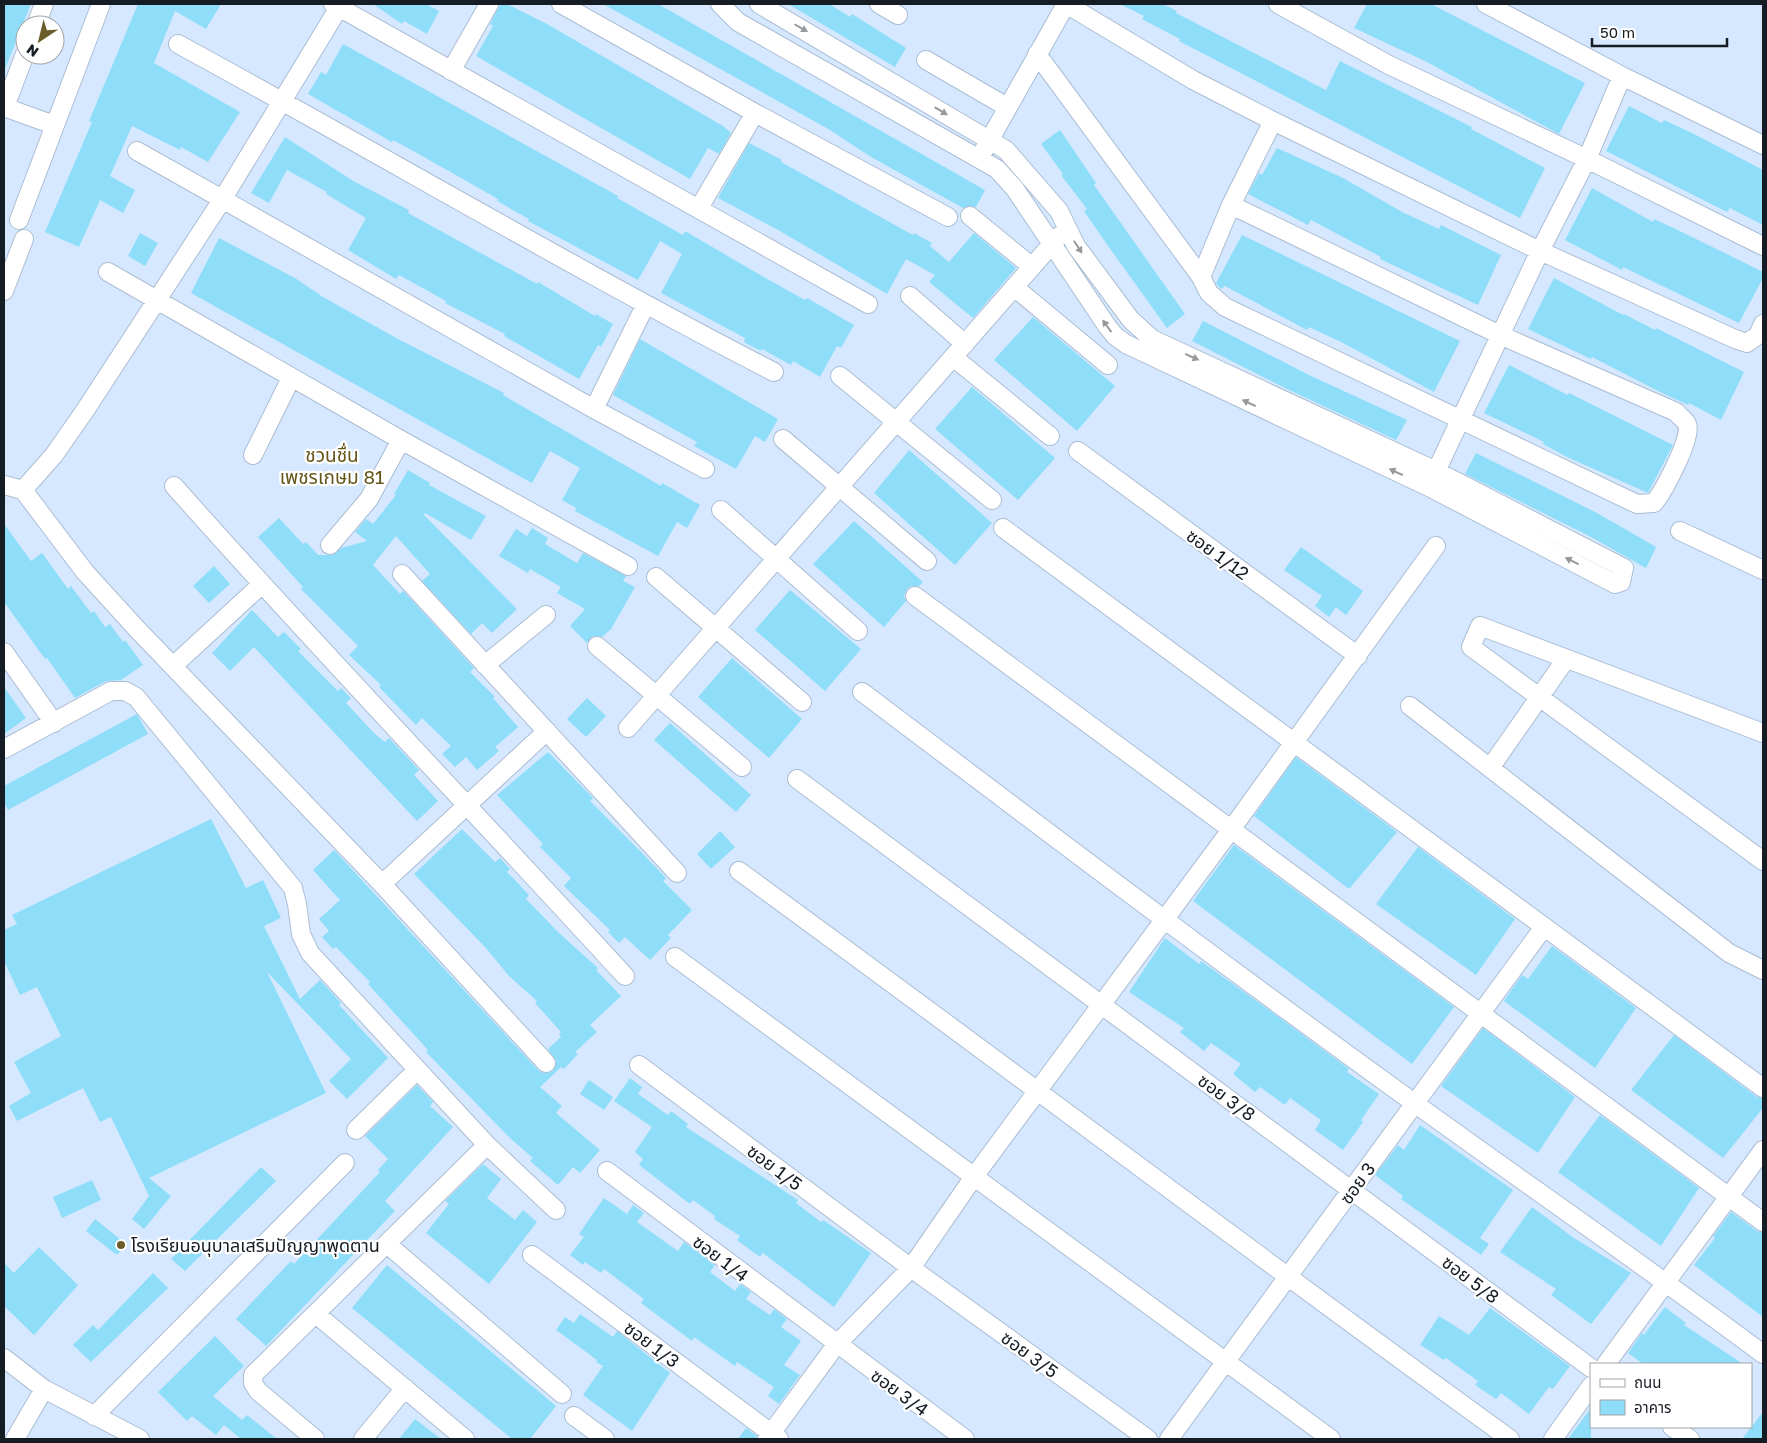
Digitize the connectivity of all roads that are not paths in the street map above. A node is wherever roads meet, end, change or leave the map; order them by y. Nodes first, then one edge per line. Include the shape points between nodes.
1 (100, 4) edge
2 (489, 4) edge
3 (561, 4) edge
4 (720, 4) edge
5 (759, 4) edge
6 (879, 4) edge
7 (1066, 4) edge
8 (1278, 4) edge
9 (1486, 4) edge
10 (338, 5) edge
11 (898, 15) dead end
12 (178, 44) dead end
13 (1037, 54) junction
14 (926, 60) dead end
15 (21, 65) edge
16 (451, 71) junction
17 (1622, 76) junction
18 (283, 101) junction
19 (4, 107) edge
20 (1007, 107) junction
21 (755, 113) junction
22 (1273, 121) junction
23 (54, 125) junction
24 (990, 140) junction
25 (1763, 145) edge
26 (137, 151) dead end
27 (980, 159) junction
28 (1588, 159) junction
29 (222, 200) junction
30 (1231, 205) junction
31 (699, 208) junction
32 (970, 216) dead end
33 (948, 217) dead end
34 (18, 220) dead end
35 (1067, 228) junction
36 (24, 239) dead end
37 (1051, 243) junction
38 (1763, 246) edge
39 (1540, 251) junction
40 (1031, 266) junction
41 (108, 272) dead end
42 (1200, 277) junction
43 (1014, 288) junction
44 (4, 291) edge
45 (910, 296) dead end
46 (156, 300) junction
47 (868, 304) dead end
48 (645, 306) junction
49 (1763, 324) edge
50 (1500, 335) junction
51 (959, 351) junction
52 (1108, 364) dead end
53 (774, 372) dead end
54 (840, 376) dead end
55 (291, 378) junction
56 (594, 409) junction
57 (1461, 421) junction
58 (896, 422) junction
59 (1050, 436) dead end
60 (783, 439) dead end
61 (400, 440) junction
62 (1078, 451) dead end
63 (253, 455) dead end
64 (705, 469) dead end
65 (1432, 479) junction
66 (4, 485) edge
67 (174, 486) dead end
68 (840, 487) junction
69 (23, 490) junction
70 (992, 500) dead end
71 (721, 510) dead end
72 (1003, 528) dead end
73 (1680, 531) dead end
74 (330, 545) dead end
75 (1436, 546) dead end
76 (776, 560) junction
77 (927, 561) dead end
78 (628, 566) dead end
79 (1763, 570) edge
80 (402, 574) dead end
81 (656, 577) dead end
82 (262, 585) junction
83 (915, 596) dead end
84 (546, 615) dead end
85 (716, 628) junction
86 (858, 631) dead end
87 (597, 646) dead end
88 (4, 652) edge
89 (1358, 656) junction
90 (1566, 659) junction
91 (173, 666) junction
92 (485, 666) junction
93 (862, 692) dead end
94 (657, 695) junction
95 (1539, 697) junction
96 (802, 702) dead end
97 (1410, 706) dead end
98 (54, 723) junction
99 (628, 728) dead end
100 (547, 731) junction
101 (1763, 733) edge
102 (1294, 743) junction
103 (4, 750) edge
104 (742, 767) dead end
105 (1490, 768) junction
106 (797, 778) dead end
107 (468, 805) junction
108 (1230, 831) junction
109 (1763, 861) edge
110 (739, 871) dead end
111 (677, 873) dead end
112 (382, 884) junction
113 (1164, 920) junction
114 (1544, 927) junction
115 (675, 957) dead end
116 (1763, 970) edge
117 (625, 976) dead end
118 (1101, 1005) junction
119 (1481, 1014) junction
120 (546, 1063) dead end
121 (639, 1065) dead end
122 (417, 1070) junction
123 (1763, 1088) edge
124 (1039, 1090) junction
125 (1416, 1104) junction
126 (356, 1130) dead end
127 (487, 1146) junction
128 (1763, 1150) edge
129 (345, 1163) dead end
130 (606, 1171) dead end
131 (973, 1178) junction
132 (1352, 1190) junction
133 (1730, 1197) junction
134 (556, 1210) dead end
135 (1763, 1222) edge
136 (387, 1244) junction
137 (532, 1255) dead end
138 (912, 1268) junction
139 (1288, 1278) junction
140 (1667, 1282) junction
141 (316, 1314) junction
142 (836, 1345) junction
143 (1763, 1354) edge
144 (4, 1358) edge
145 (1226, 1361) junction
146 (1607, 1363) edge
147 (1590, 1367) edge
148 (1590, 1387) edge
149 (405, 1388) junction
150 (44, 1389) junction
151 (562, 1394) dead end
152 (94, 1416) junction
153 (574, 1416) dead end
154 (1674, 1428) edge
155 (772, 1437) edge
156 (15, 1439) edge
157 (140, 1439) edge
158 (315, 1439) edge
159 (363, 1439) edge
160 (465, 1439) edge
161 (605, 1439) edge
162 (964, 1439) edge
163 (1148, 1439) edge
164 (1169, 1439) edge
165 (1331, 1439) edge
166 (1510, 1439) edge
167 (1553, 1439) edge
168 (1690, 1439) edge

1 - 23 street
2 - 16 street
3 - 21 street
4 - 27 street via 738,22
5 -> 24 street
6 - 11 street
7 - 13 street
7 - 22 street via 1193,80
8 - 28 street via 1389,66
9 - 17 street
10 - 16 street
10 - 18 street
12 - 18 street
13 - 20 street
13 - 42 street
14 - 20 street
15 - 19 street
16 - 31 street
17 - 25 street
17 - 28 street
18 - 29 street
18 - 48 street
19 - 23 street
20 - 24 street
21 - 31 street
21 - 33 street
22 - 30 street
22 - 39 street
23 - 34 street
24 - 27 street
24 - 35 street via 1006,150 1059,212
26 - 29 street
27 - 37 street via 997,169 1015,189
28 - 38 street
28 - 39 street
29 - 46 street
29 - 56 street
30 - 42 street
30 - 50 street
31 - 47 street
32 - 40 street
35 - 37 street
35 -> 65 street via 1076,246 1131,320 1152,339
36 - 44 street
37 - 40 street
65 -> 37 street via 1126,344 1107,326
39 - 49 street via 1746,343 1758,335
39 - 50 street
40 - 43 street
41 - 46 street
42 - 57 street via 1209,292 1225,307
43 - 51 street
43 - 52 street
45 - 51 street
46 - 55 street
46 - 69 street via 54,455
48 - 53 street
48 - 56 street
50 - 57 street
50 - 57 street via 1676,412 1687,424 1688,435 1662,493 1654,503 1637,504
51 - 58 street
51 - 59 street
54 - 58 street
55 - 61 street
55 - 63 street
56 - 64 street
57 - 65 street
58 - 68 street
58 - 70 street
60 - 68 street
61 - 74 street via 369,499
61 - 78 street
62 - 89 street, ซอย 1/12
65 -> 65 street via 1624,568 1624,577 1615,584
66 - 69 street
67 - 82 street
68 - 76 street
68 - 77 street
69 - 91 street via 85,572
71 - 76 street
72 - 102 street
73 - 79 street
75 - 89 street
76 - 85 street
76 - 86 street
80 - 92 street
81 - 85 street
82 - 91 street
82 - 107 street
83 - 108 street
84 - 92 street
85 - 94 street
85 - 96 street
87 - 94 street
88 - 98 street
89 - 102 street
90 - 95 street
90 - 95 street via 1480,626 1471,646
90 - 101 street
91 - 112 street
92 - 100 street
93 - 113 street
94 - 99 street
94 - 104 street
95 - 105 street
95 - 109 street
97 - 105 street
98 - 103 street
98 - 122 street via 111,690 125,691 136,697 293,888 301,934 310,953
100 - 107 street
100 - 111 street
102 - 108 street
102 - 114 street
105 - 116 street via 1729,953
106 - 118 street, ซอย 3/8
107 - 112 street
107 - 117 street
108 - 113 street
108 - 119 street
110 - 124 street
112 - 120 street
113 - 118 street
113 - 125 street
114 - 119 street, ซอย 3
114 - 123 street
115 - 131 street
118 - 124 street
118 - 132 street, ซอย 3/8
119 - 125 street, ซอย 3
119 - 133 street
121 - 138 street, ซอย 1/5
122 - 126 street
122 - 127 street
124 - 131 street
124 - 139 street
125 - 132 street, ซอย 3
125 - 140 street
127 - 134 street
127 - 136 street
128 - 133 street
129 - 152 street
130 - 142 street, ซอย 1/4
131 - 138 street
131 - 145 street
132 - 139 street, ซอย 3
132 - 147 street, ซอย 5/8
133 - 135 street
133 - 140 street
136 - 141 street
136 - 151 street
137 - 155 street, ซอย 1/3
138 - 142 street
138 - 163 street, ซอย 3/5
139 - 145 street, ซอย 3
139 - 166 street
140 - 143 street
140 - 146 street
141 - 149 street
141 - 158 street via 253,1375 258,1391
142 - 155 street
142 - 162 street, ซอย 3/4
144 - 150 street
145 - 164 street, ซอย 3
145 - 165 street
148 - 167 street
149 - 159 street
149 - 160 street
150 - 152 street
150 - 156 street
152 - 157 street
153 - 161 street
154 - 168 street

